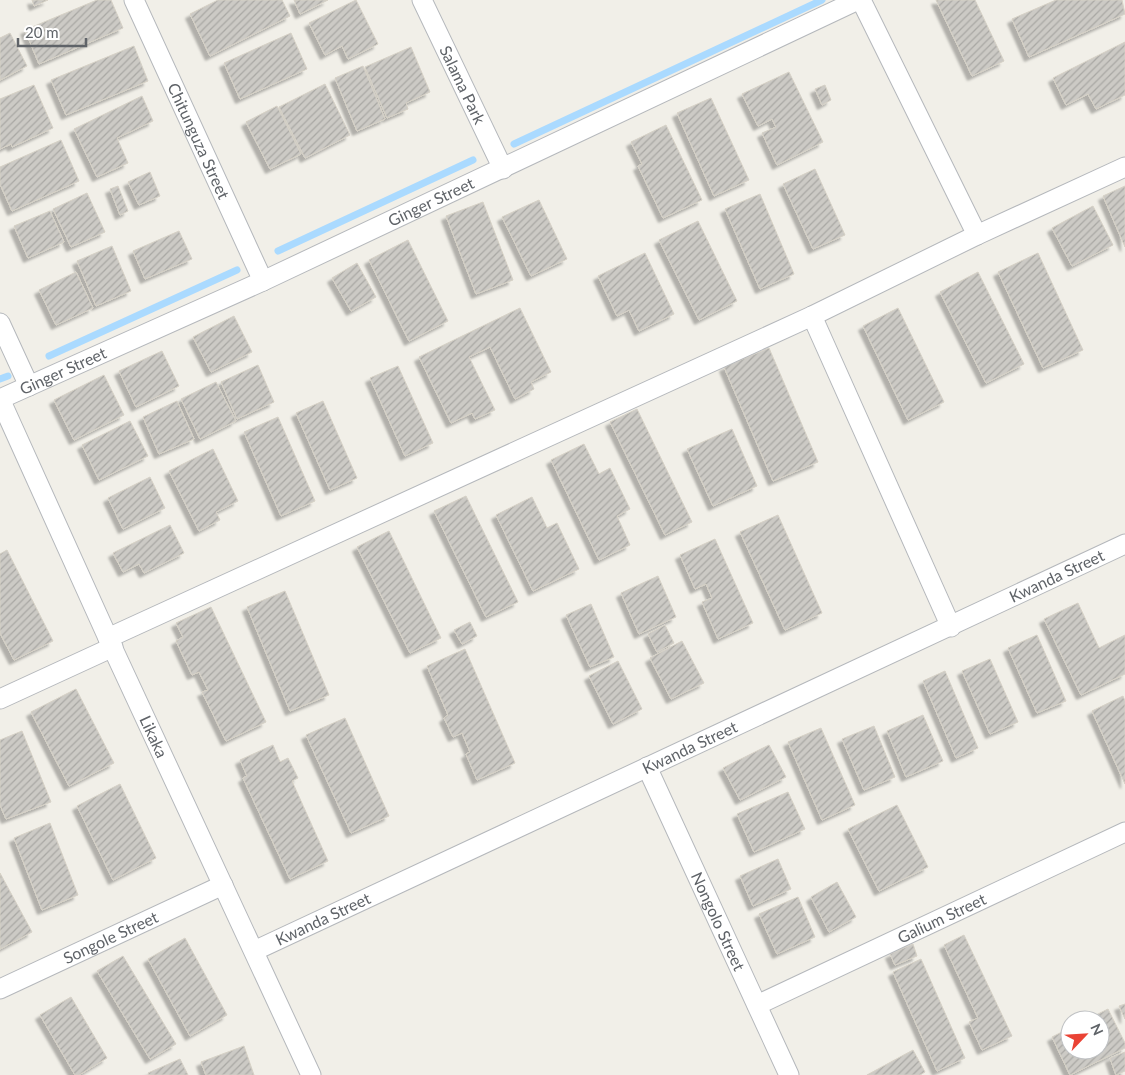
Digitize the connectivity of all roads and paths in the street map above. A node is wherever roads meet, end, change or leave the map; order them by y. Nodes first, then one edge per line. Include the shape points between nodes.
1 (134, 0) edge
2 (422, 0) edge
3 (860, 0) edge
4 (1125, 166) edge
5 (504, 170) junction
6 (977, 235) junction
7 (264, 281) junction
8 (812, 316) junction
9 (0, 323) edge
10 (29, 386) junction
11 (0, 399) edge
12 (1125, 544) edge
13 (951, 626) junction
14 (110, 643) junction
15 (0, 699) edge
16 (647, 767) junction
17 (1125, 832) edge
18 (223, 885) junction
19 (254, 951) junction
20 (0, 989) edge
21 (757, 1005) junction
22 (311, 1075) edge
23 (789, 1075) edge

1 - 7 street, Chitunguza Street
2 - 5 street, Salama Park
3 - 5 street, Ginger Street
3 - 6 street
4 - 6 street
5 - 7 street, Ginger Street
6 - 8 street
7 - 10 street, Ginger Street
8 - 13 street
8 - 14 street
9 - 10 street
10 - 11 street, Ginger Street
11 - 14 street, Likaka
12 - 13 street, Kwanda Street
13 - 16 street, Kwanda Street
14 - 15 street
14 - 18 street, Likaka
16 - 19 street, Kwanda Street
16 - 21 street, Nongolo Street
17 - 21 street, Galium Street
18 - 19 street, Likaka
18 - 20 street, Songole Street
19 - 22 street, Likaka
21 - 23 street, Nongolo Street

